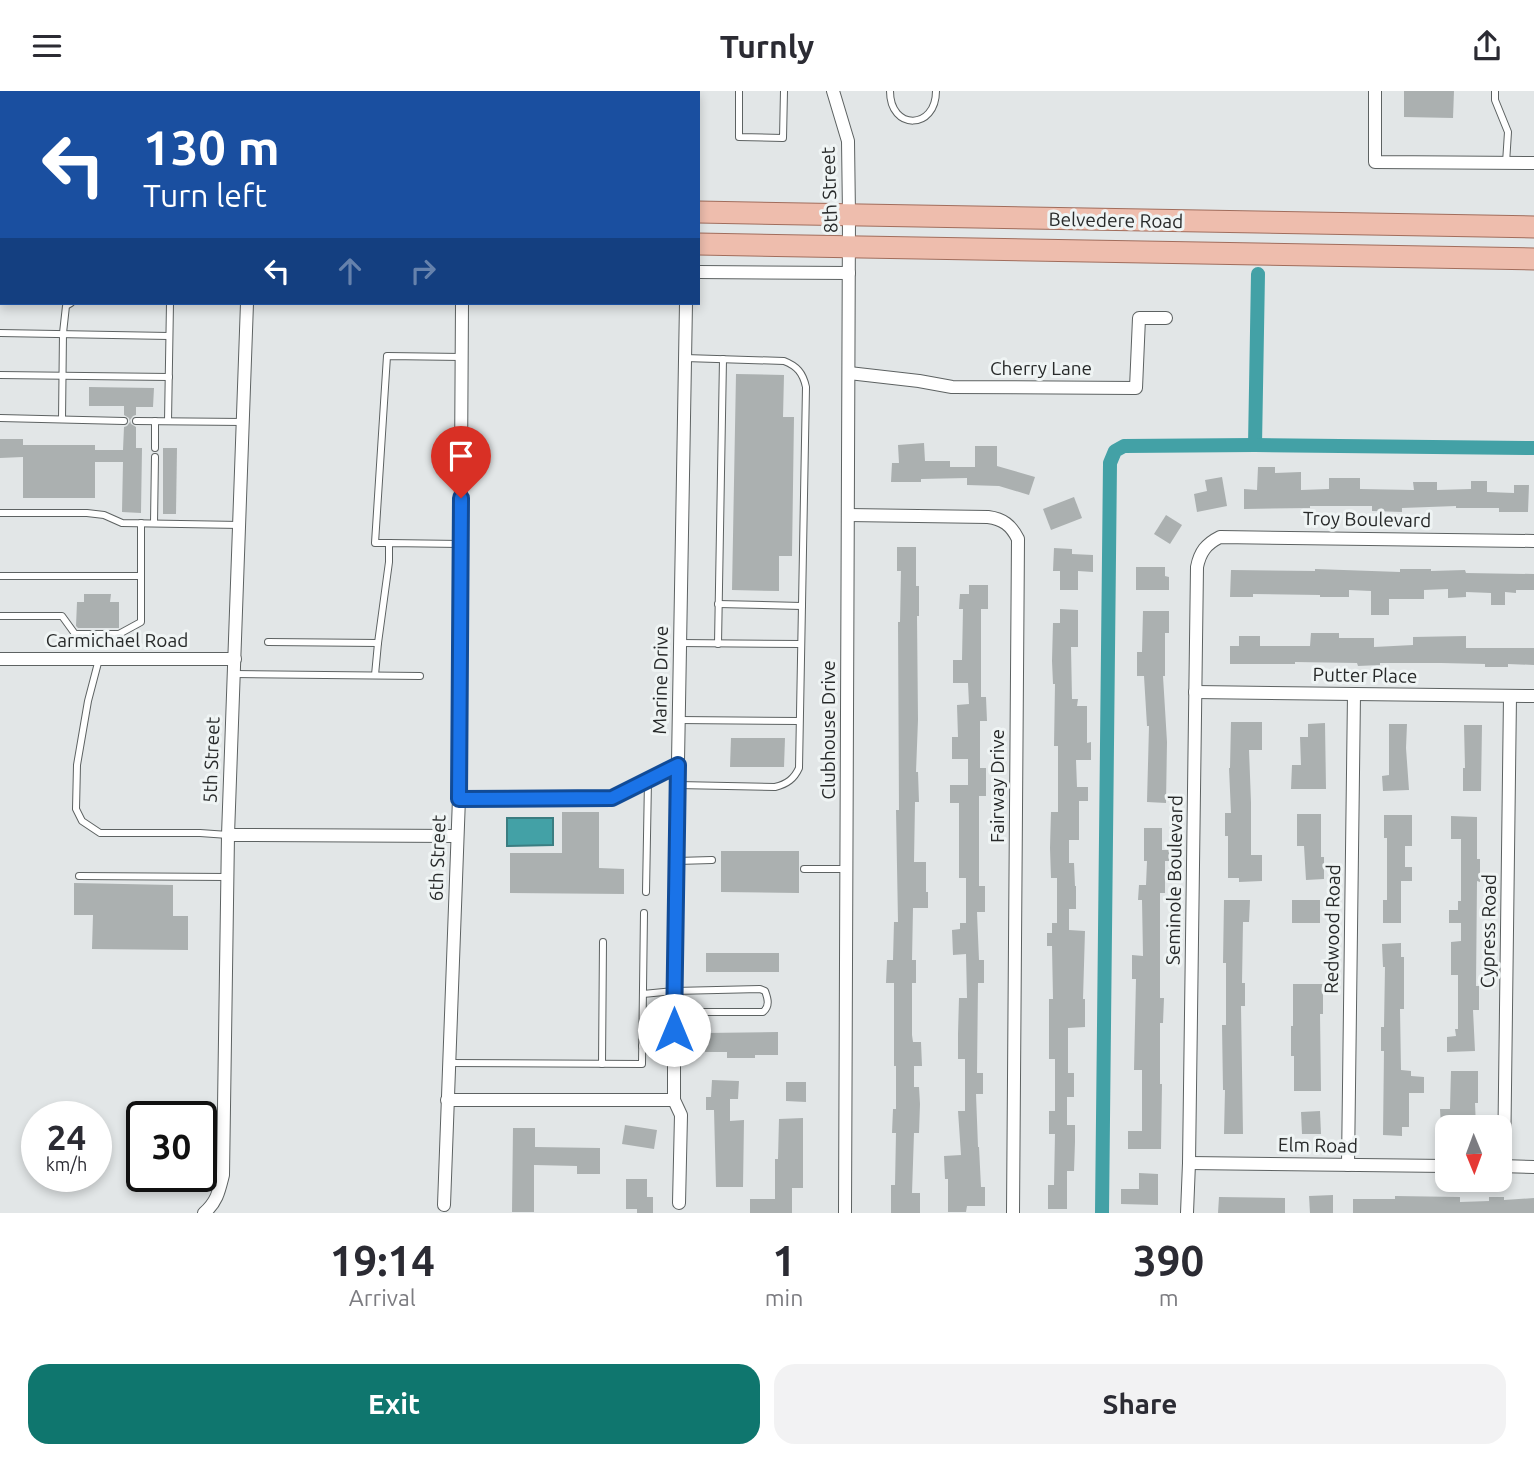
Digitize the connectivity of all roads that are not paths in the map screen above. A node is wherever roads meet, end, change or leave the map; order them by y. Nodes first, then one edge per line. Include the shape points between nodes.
1 (739, 91) edge
2 (784, 91) edge
3 (833, 91) edge
4 (890, 91) edge
5 (936, 91) edge
6 (1375, 91) edge
7 (1495, 91) edge
8 (1506, 163) junction
9 (1534, 163) edge
10 (700, 212) edge
11 (849, 215) junction
12 (1534, 227) edge
13 (700, 244) edge
14 (849, 248) junction
15 (1534, 259) edge
16 (700, 272) edge
17 (849, 273) junction
18 (68, 305) edge
19 (170, 305) edge
20 (247, 305) edge
21 (462, 305) edge
22 (686, 305) edge
23 (1166, 318) dead end
24 (0, 333) edge
25 (63, 333) junction
26 (169, 336) junction
27 (462, 357) junction
28 (685, 358) junction
29 (723, 359) junction
30 (849, 373) junction
31 (0, 375) edge
32 (63, 376) junction
33 (169, 377) junction
34 (0, 418) edge
35 (62, 419) junction
36 (124, 421) dead end
37 (136, 421) dead end
38 (155, 421) junction
39 (168, 421) junction
40 (243, 422) junction
41 (155, 448) dead end
42 (155, 457) dead end
43 (0, 513) edge
44 (848, 515) junction
45 (141, 523) junction
46 (154, 523) junction
47 (240, 525) junction
48 (1534, 541) edge
49 (389, 543) junction
50 (461, 544) junction
51 (1204, 548) joint
52 (0, 576) edge
53 (141, 576) junction
54 (718, 604) junction
55 (802, 606) junction
56 (0, 616) edge
57 (268, 642) dead end
58 (378, 643) junction
59 (680, 643) junction
60 (718, 644) junction
61 (801, 644) junction
62 (99, 659) junction
63 (235, 659) junction
64 (0, 660) edge
65 (234, 674) junction
66 (375, 675) junction
67 (420, 676) dead end
68 (1195, 692) junction
69 (1354, 694) junction
70 (1510, 696) junction
71 (1534, 697) edge
72 (679, 720) junction
73 (799, 721) junction
74 (678, 765) junction
75 (648, 780) junction
76 (678, 785) junction
77 (459, 799) junction
78 (228, 835) junction
79 (457, 837) junction
80 (712, 860) dead end
81 (677, 861) junction
82 (804, 869) dead end
83 (846, 869) junction
84 (79, 876) dead end
85 (227, 877) junction
86 (646, 892) dead end
87 (644, 913) dead end
88 (603, 942) dead end
89 (674, 991) junction
90 (643, 994) junction
91 (674, 1012) junction
92 (642, 1046) junction
93 (674, 1047) junction
94 (449, 1063) junction
95 (602, 1064) junction
96 (447, 1100) junction
97 (674, 1100) junction
98 (1503, 1115) edge
99 (1189, 1163) junction
100 (1348, 1165) junction
101 (1435, 1166) edge
102 (1512, 1166) edge
103 (1534, 1167) edge
104 (679, 1203) dead end
105 (444, 1205) dead end
106 (204, 1213) edge
107 (845, 1213) edge
108 (1013, 1213) edge
109 (1187, 1213) edge

1 - 2 lane via 739,137 783,138
3 - 11 street, 8th Street via 848,141
4 - 5 lane via 892,109 911,120 930,112
6 - 8 street via 1375,162
7 - 8 lane via 1508,132
8 - 9 street
10 - 11 main road, Belvedere Road
11 - 12 main road, Belvedere Road
11 - 14 street, 8th Street
13 - 14 main road, Belvedere Road
14 - 15 main road, Belvedere Road
14 - 17 street, Clubhouse Drive
16 - 17 street
17 - 30 street, Clubhouse Drive
18 - 25 lane
19 - 26 lane
20 - 40 street, 5th Street
21 - 27 street, 6th Street
22 - 28 street, Marine Drive
23 - 30 street, Cherry Lane via 1139,318 1136,388 952,387
24 - 25 lane
25 - 26 lane
25 - 32 lane
26 - 33 lane
27 - 49 lane via 387,356 375,543
27 - 50 street, 6th Street
28 - 29 lane
28 - 59 street, Marine Drive
29 - 54 lane
29 - 55 lane via 784,361 804,378
30 - 44 street, Clubhouse Drive
31 - 32 lane
32 - 33 lane
32 - 35 lane
33 - 39 lane
34 - 35 lane
35 - 36 lane
37 - 38 lane
38 - 39 lane
38 - 41 lane
39 - 40 lane
40 - 47 street, 5th Street
42 - 46 lane
43 - 45 lane via 87,513
44 - 83 street, Clubhouse Drive
44 - 108 street, Fairway Drive via 998,518 1018,539
45 - 46 lane
45 - 53 lane
46 - 47 lane
47 - 63 street, 5th Street
48 - 51 street, Troy Boulevard via 1220,537
49 - 50 lane
49 - 58 lane
50 - 77 street, 6th Street
51 - 68 street, Seminole Boulevard via 1197,567
52 - 53 lane
53 - 56 lane via 141,622 119,634 75,634 62,615
54 - 55 lane
54 - 60 lane
55 - 61 lane
57 - 58 lane
58 - 66 lane
59 - 60 lane
59 - 72 street, Marine Drive
60 - 61 lane
61 - 73 lane
62 - 63 street, Carmichael Road
62 - 64 street, Carmichael Road
62 - 78 lane via 77,765 76,809 82,821 100,833
63 - 65 street, 5th Street
65 - 66 lane
65 - 78 street, 5th Street
66 - 67 lane
68 - 69 street, Putter Place
68 - 99 street, Seminole Boulevard
69 - 70 street, Putter Place
69 - 100 street, Redwood Road
70 - 71 street, Putter Place
70 - 98 street, Cypress Road
72 - 73 lane
72 - 74 street, Marine Drive
73 - 76 lane via 799,768 783,785
74 - 75 lane
74 - 76 street, Marine Drive
75 - 77 lane via 612,798
75 - 86 lane
76 - 81 street, Marine Drive
77 - 79 street, 6th Street
78 - 79 street
78 - 85 street, 5th Street
79 - 94 street, 6th Street
80 - 81 lane
81 - 89 street, Marine Drive
82 - 83 lane
83 - 107 street, Clubhouse Drive
84 - 85 lane
85 - 106 street, 5th Street via 223,1175 218,1196
87 - 90 lane
88 - 95 lane
89 - 90 lane
89 - 91 street, Marine Drive
89 - 91 lane via 760,989 768,1003 764,1012
90 - 92 lane
91 - 93 street, Marine Drive
92 - 93 lane
92 - 95 lane via 642,1064
93 - 97 street, Marine Drive
94 - 95 lane
94 - 96 street, 6th Street
96 - 97 street
96 - 105 street, 6th Street
97 - 104 street, Marine Drive via 681,1115
99 - 100 street, Elm Road
99 - 109 street, Seminole Boulevard
100 - 101 street, Elm Road
102 - 103 street

